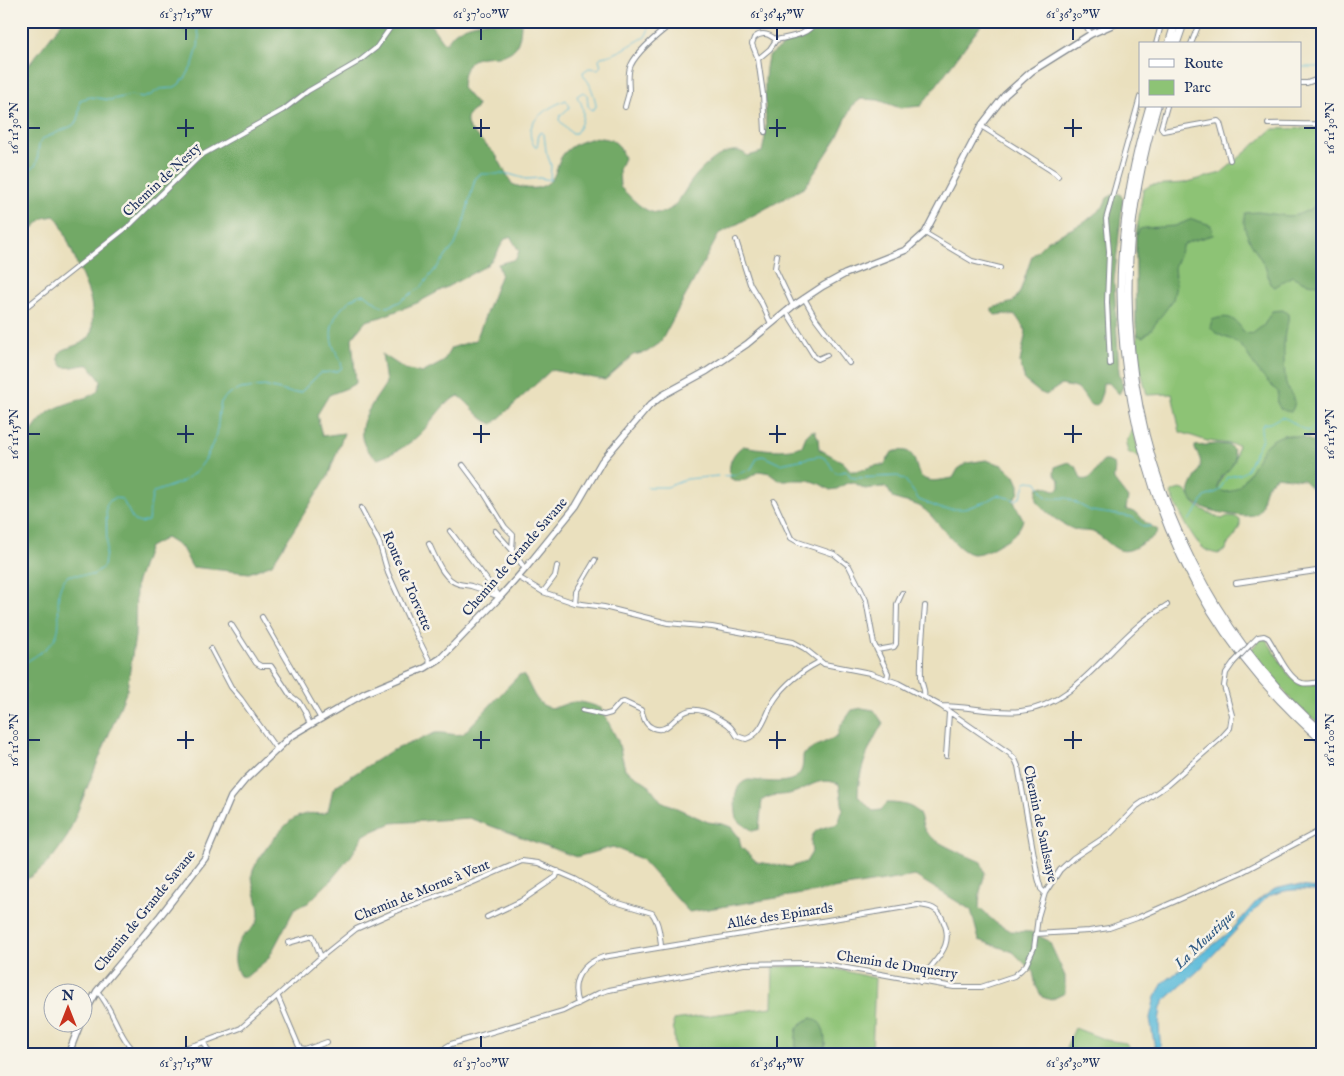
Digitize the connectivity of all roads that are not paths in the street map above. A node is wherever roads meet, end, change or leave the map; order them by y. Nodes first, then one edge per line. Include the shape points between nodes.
1 (395, 21) edge
2 (675, 21) edge
3 (817, 21) edge
4 (1083, 21) edge
5 (1120, 21) edge
6 (1162, 21) edge
7 (1176, 21) edge
8 (1184, 21) edge
9 (1200, 21) edge
10 (1091, 34) junction
11 (776, 40) junction
12 (1157, 42) edge
13 (1170, 42) edge
14 (1177, 42) edge
15 (1193, 42) edge
16 (758, 58) junction
17 (1323, 77) edge
18 (1302, 83) edge
19 (1139, 101) edge
20 (625, 107) dead end
21 (1149, 108) edge
22 (1156, 108) edge
23 (1166, 108) edge
24 (1268, 124) dead end
25 (1323, 124) edge
26 (981, 126) junction
27 (765, 132) dead end
28 (1230, 160) dead end
29 (1058, 176) dead end
30 (925, 232) junction
31 (736, 240) dead end
32 (777, 255) dead end
33 (1000, 268) dead end
34 (804, 298) junction
35 (793, 306) junction
36 (21, 311) edge
37 (786, 311) junction
38 (771, 324) junction
39 (827, 355) dead end
40 (849, 363) dead end
41 (1110, 364) dead end
42 (463, 465) dead end
43 (774, 501) dead end
44 (361, 508) dead end
45 (450, 531) dead end
46 (495, 531) dead end
47 (429, 544) dead end
48 (512, 550) junction
49 (595, 560) dead end
50 (557, 566) dead end
51 (524, 570) junction
52 (1323, 570) edge
53 (518, 577) junction
54 (1236, 583) dead end
55 (543, 592) junction
56 (902, 593) dead end
57 (500, 597) junction
58 (575, 603) junction
59 (1167, 605) dead end
60 (925, 606) dead end
61 (262, 616) dead end
62 (231, 624) dead end
63 (211, 649) dead end
64 (877, 650) junction
65 (819, 662) junction
66 (432, 664) junction
67 (888, 678) junction
68 (1323, 681) edge
69 (924, 696) junction
70 (941, 706) junction
71 (582, 710) dead end
72 (949, 713) junction
73 (321, 719) junction
74 (310, 725) junction
75 (1323, 733) edge
76 (1323, 741) edge
77 (276, 750) junction
78 (946, 756) dead end
79 (1323, 830) edge
80 (558, 871) junction
81 (1045, 893) junction
82 (487, 917) dead end
83 (1036, 934) junction
84 (288, 944) dead end
85 (661, 946) junction
86 (321, 957) junction
87 (920, 982) junction
88 (97, 991) junction
89 (278, 997) junction
90 (92, 1000) edge
91 (578, 1004) junction
92 (76, 1034) edge
93 (204, 1042) junction
94 (327, 1042) dead end
95 (68, 1055) edge
96 (139, 1055) edge
97 (162, 1055) edge
98 (210, 1055) edge
99 (440, 1055) edge

1 - 36 street, Chemin de Nesty via 376,48 358,62 308,91 283,110 200,156 130,225
2 - 20 street via 631,64
3 - 11 street via 804,33
4 - 10 street
5 - 10 street, Chemin de Grande Savane
6 - 12 street
7 - 13 highway
8 - 14 highway
9 - 15 street
10 - 26 street, Chemin de Grande Savane via 1022,78
11 - 16 street
11 - 16 street via 762,33 754,38 752,44
16 - 27 street
17 - 18 street
19 - 41 street via 1106,219
21 - 76 highway via 1128,200 1121,284 1127,377 1145,460 1172,536 1223,631 1277,698
22 - 75 highway via 1137,186 1128,288 1132,362 1151,456 1178,533 1208,595 1257,665
23 - 28 street via 1161,127 1164,131 1218,121
24 - 25 street
26 - 29 street
26 - 30 street, Chemin de Grande Savane
30 - 33 street via 972,261
30 - 34 street, Chemin de Grande Savane via 898,255 840,276
31 - 38 street via 750,284
32 - 35 street via 775,268
34 - 35 street, Chemin de Grande Savane
34 - 40 street
35 - 37 street, Chemin de Grande Savane
37 - 38 street, Chemin de Grande Savane
37 - 39 street via 814,356 818,359
38 - 51 street, Chemin de Grande Savane via 747,344 650,405 602,461 576,506
42 - 48 street via 513,535
43 - 64 street via 791,538 834,554 849,566 866,600
44 - 66 street, Route de Torvette via 379,542 388,573 409,620
45 - 57 street
46 - 48 street
47 - 57 street via 450,579
48 - 51 street
49 - 58 street via 576,592
50 - 55 street via 555,576
51 - 53 street, Chemin de Grande Savane
52 - 54 street
53 - 55 street
53 - 57 street, Chemin de Grande Savane
55 - 58 street
56 - 64 street via 897,604 896,644
57 - 66 street, Chemin de Grande Savane
58 - 65 street via 668,623 712,627 793,642
59 - 70 street via 1139,625 1077,684 1044,706 1010,712
60 - 69 street via 921,649
61 - 73 street
62 - 74 street via 256,663 271,666 306,714
63 - 77 street via 231,688
64 - 67 street
65 - 67 street
65 - 71 street via 791,681 775,700 755,734 746,738 737,736 728,723 696,709 688,710 658,729 647,724 640,710 624,702 604,715
66 - 73 street, Chemin de Grande Savane via 365,692
67 - 69 street
68 - 81 street, Chemin de Duquerry, bridge via 1298,681 1290,674 1268,638 1258,637 1226,673 1225,692 1232,721 1228,731 1156,794 1137,806 1111,833 1073,858 1060,870
69 - 70 street
70 - 72 street, Chemin de Saulssaye
72 - 78 street
72 - 81 street, Chemin de Saulssaye via 1009,753 1018,766 1038,878
73 - 74 street, Chemin de Grande Savane
74 - 77 street, Chemin de Grande Savane
77 - 88 street, Chemin de Grande Savane via 236,790 197,870
79 - 83 street via 1242,872 1110,928
80 - 82 street via 556,877 521,901
80 - 85 street, Chemin de Morne à Vent via 612,901 652,913 659,928
80 - 86 street, Chemin de Morne à Vent via 538,862 522,861 356,929
81 - 83 street, Chemin de Duquerry
83 - 87 street, Chemin de Duquerry via 1034,948 1026,964 1014,976 975,987
84 - 86 street via 313,936
85 - 87 street, Allée des Epinards via 927,906 933,907 942,917 948,940
85 - 91 street, Allée des Epinards via 592,960 580,973 575,989
86 - 89 street, Chemin de Morne à Vent
87 - 91 street, Chemin de Duquerry via 824,964 760,963 609,990
88 - 90 street, Chemin de Grande Savane
88 - 96 street
89 - 93 street, Chemin de Morne à Vent via 241,1028
89 - 94 street via 300,1049
91 - 99 street, Chemin de Duquerry via 451,1044
92 - 95 street
93 - 97 street, Chemin de Morne à Vent
93 - 98 street

